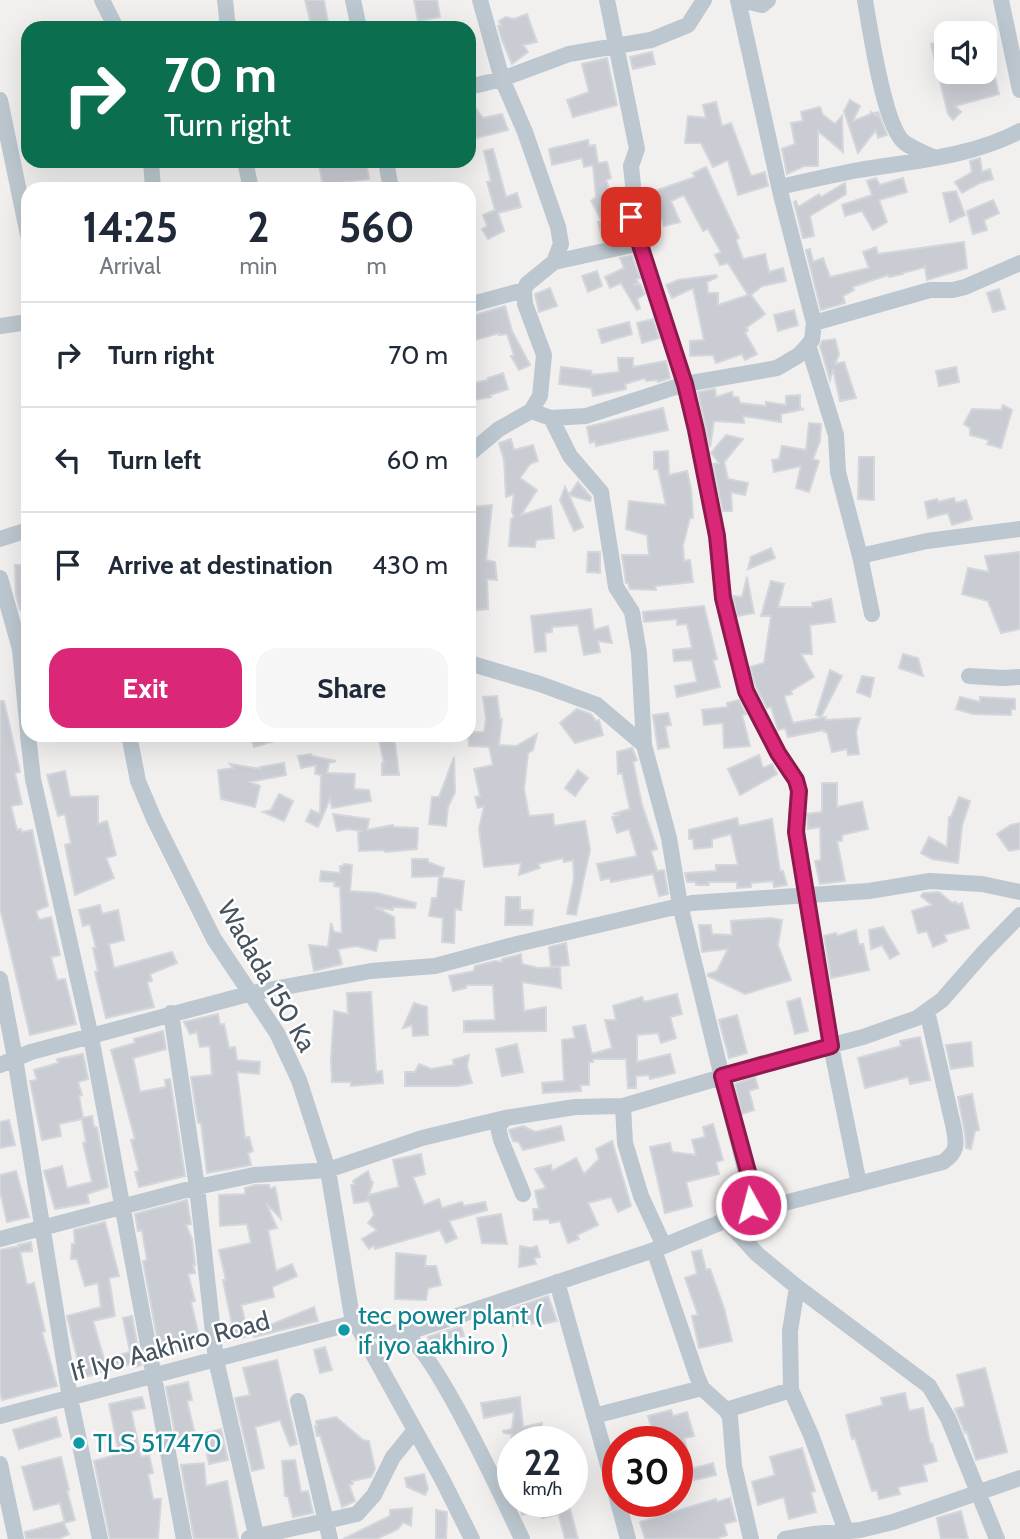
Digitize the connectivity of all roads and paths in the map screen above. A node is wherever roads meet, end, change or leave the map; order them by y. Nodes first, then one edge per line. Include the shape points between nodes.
1 (102, 0) edge
2 (225, 0) edge
3 (353, 0) edge
4 (480, 0) edge
5 (607, 0) edge
6 (704, 0) edge
7 (740, 0) edge
8 (768, 0) edge
9 (865, 0) edge
10 (1001, 0) edge
11 (112, 21) edge
12 (227, 21) edge
13 (358, 21) edge
14 (616, 46) junction
15 (502, 79) junction
16 (476, 85) edge
17 (1020, 90) edge
18 (1, 112) edge
19 (1020, 131) edge
20 (935, 158) junction
21 (780, 187) junction
22 (21, 204) edge
23 (641, 243) junction
24 (554, 262) junction
25 (1020, 263) edge
26 (524, 290) junction
27 (476, 303) edge
28 (21, 323) edge
29 (814, 323) junction
30 (0, 326) edge
31 (808, 345) junction
32 (685, 384) junction
33 (531, 411) junction
34 (551, 418) junction
35 (476, 447) edge
36 (1020, 529) edge
37 (21, 532) edge
38 (0, 539) edge
39 (860, 556) junction
40 (0, 578) edge
41 (872, 614) dead end
42 (21, 660) edge
43 (476, 665) edge
44 (969, 676) dead end
45 (1020, 677) edge
46 (29, 742) edge
47 (130, 742) edge
48 (644, 745) junction
49 (1020, 892) edge
50 (807, 896) junction
51 (680, 905) junction
52 (1020, 915) edge
53 (0, 979) edge
54 (252, 993) junction
55 (928, 1011) junction
56 (171, 1013) junction
57 (90, 1037) junction
58 (831, 1046) junction
59 (15, 1058) junction
60 (0, 1065) edge
61 (722, 1076) junction
62 (623, 1106) junction
63 (505, 1118) junction
64 (328, 1170) junction
65 (859, 1184) junction
66 (197, 1187) junction
67 (523, 1194) dead end
68 (123, 1205) junction
69 (734, 1217) junction
70 (42, 1227) junction
71 (0, 1239) edge
72 (659, 1248) junction
73 (557, 1282) junction
74 (797, 1287) junction
75 (356, 1326) junction
76 (403, 1334) junction
77 (216, 1360) junction
78 (154, 1376) junction
79 (702, 1388) junction
80 (791, 1390) junction
81 (70, 1398) junction
82 (298, 1401) dead end
83 (726, 1410) junction
84 (0, 1416) edge
85 (594, 1416) junction
86 (415, 1430) junction
87 (602, 1444) edge
88 (0, 1465) edge
89 (1020, 1478) edge
90 (978, 1493) junction
91 (622, 1517) edge
92 (326, 1522) junction
93 (846, 1531) junction
94 (254, 1538) edge
95 (16, 1539) edge
96 (100, 1539) edge
97 (184, 1539) edge
98 (330, 1539) edge
99 (472, 1539) edge
100 (522, 1539) edge
101 (628, 1539) edge
102 (751, 1539) edge
103 (785, 1539) edge
104 (997, 1539) edge

1 - 11 street
2 - 12 street
3 - 13 street
4 - 15 street
5 - 14 street
6 - 14 street via 688,24 651,40
7 - 8 street via 762,5
7 - 21 street
9 - 20 street via 879,78 893,122 902,142
10 - 17 street
14 - 15 street via 569,54
14 - 23 street via 637,149 631,166 631,217
15 - 16 street
15 - 24 street via 526,132 558,227 561,244
18 - 22 street
19 - 20 street
20 - 21 street
21 - 29 street
23 - 24 street
23 - 32 street
24 - 26 street
25 - 29 street via 965,287 930,289
26 - 27 street
26 - 33 street via 544,355 540,396
28 - 30 street
29 - 31 street
31 - 32 street via 777,368
31 - 39 street via 836,435 838,472
32 - 34 street via 586,416
32 - 50 street via 717,536 723,598 746,691 799,791 796,832
33 - 34 street
33 - 35 street
34 - 48 street via 570,456 601,492 616,587 632,612 639,653
36 - 39 street via 927,541
37 - 38 street
39 - 41 street
40 - 42 street
43 - 48 street via 597,705
44 - 45 street
46 - 57 street
47 - 54 street, Wadada 150 Ka via 138,781 155,819 215,939
48 - 51 street via 669,838
49 - 50 street via 930,881
50 - 51 street
50 - 58 street
51 - 54 street via 435,966 371,971
51 - 61 street
52 - 55 street
53 - 59 street
54 - 56 street
54 - 64 street, Wadada 150 Ka via 299,1080
55 - 58 street
55 - 65 street via 956,1149 943,1162
56 - 57 street
56 - 66 street
57 - 59 street
57 - 68 street
58 - 61 street
58 - 65 street
59 - 60 street
59 - 70 street
61 - 62 street
61 - 69 street via 752,1197 751,1205
62 - 63 street via 575,1107
62 - 72 street via 625,1143
63 - 64 street via 422,1138
63 - 67 street via 498,1127 500,1140
64 - 66 street via 254,1175
64 - 75 street, Wadada 150 Ka
65 - 69 street
66 - 68 street
66 - 77 street
68 - 70 street
68 - 78 street
69 - 72 street
69 - 74 street via 757,1254
70 - 71 street
70 - 81 street
72 - 73 street
72 - 79 street
73 - 76 street
73 - 85 street
74 - 80 street via 790,1331
74 - 90 street via 929,1386 948,1419
75 - 76 street
75 - 77 street, If Iyo Aakhiro Road
75 - 86 street, Wadada 150 Ka
76 - 100 street via 418,1347 463,1418
77 - 78 street, If Iyo Aakhiro Road
77 - 94 street
78 - 81 street, If Iyo Aakhiro Road
78 - 97 street
79 - 83 street
79 - 85 street
80 - 83 street
80 - 93 street
81 - 84 street, If Iyo Aakhiro Road
81 - 96 street
82 - 92 street
83 - 102 street
85 - 87 street
86 - 92 street via 358,1514
86 - 99 street, Wadada 150 Ka
88 - 95 street
89 - 90 street
90 - 93 street via 893,1522
90 - 104 street
91 - 101 street
92 - 94 street
92 - 98 street
93 - 103 street

